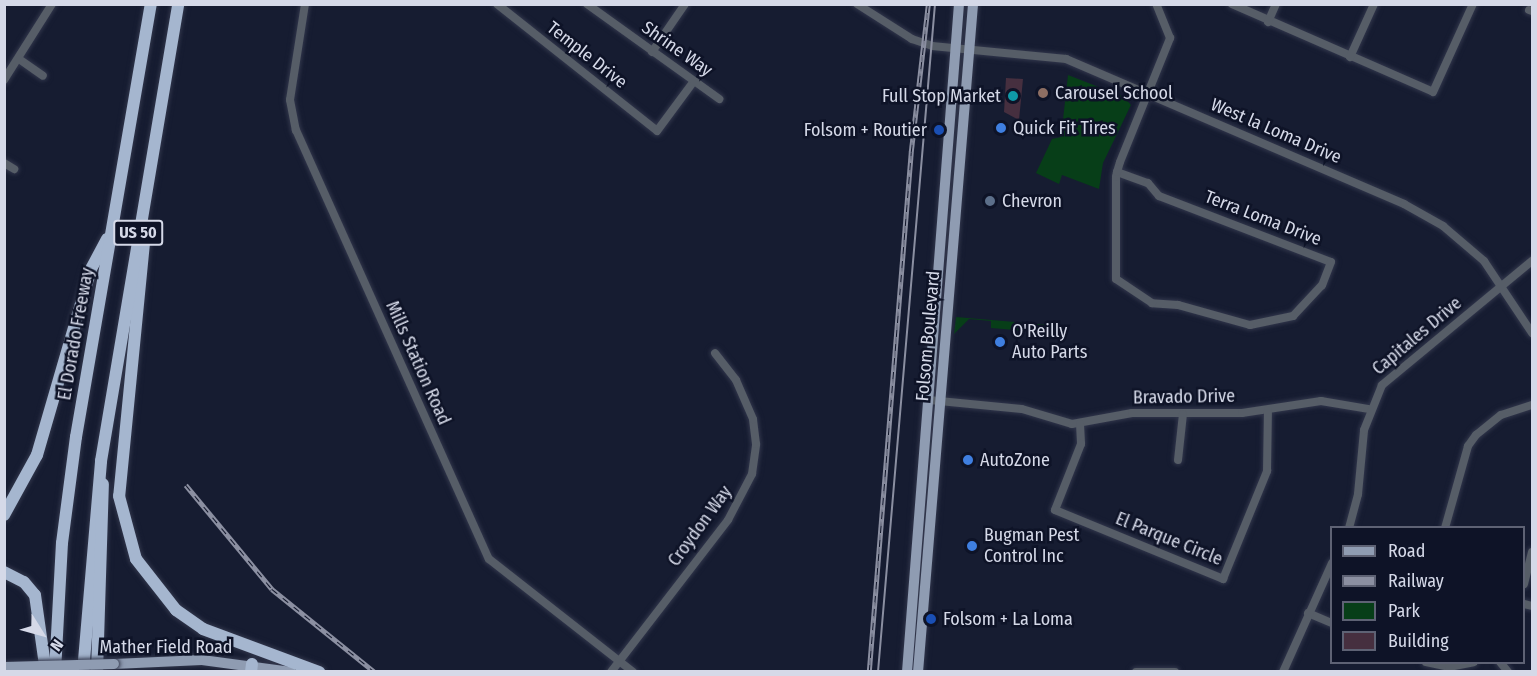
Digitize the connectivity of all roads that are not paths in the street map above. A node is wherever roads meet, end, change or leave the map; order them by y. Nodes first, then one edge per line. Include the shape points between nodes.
1 (52, 4) edge
2 (151, 4) edge
3 (178, 4) edge
4 (305, 4) edge
5 (496, 4) edge
6 (685, 4) edge
7 (857, 4) edge
8 (959, 4) edge
9 (973, 4) edge
10 (1156, 4) edge
11 (1232, 4) edge
12 (1276, 4) edge
13 (1374, 4) edge
14 (1473, 4) edge
15 (589, 5) edge
16 (1268, 22) junction
17 (955, 48) junction
18 (969, 49) junction
19 (652, 52) junction
20 (1350, 57) junction
21 (19, 59) junction
22 (43, 76) dead end
23 (4, 80) edge
24 (694, 81) junction
25 (1148, 94) junction
26 (719, 99) dead end
27 (158, 117) junction
28 (4, 164) edge
29 (946, 164) junction
30 (14, 169) dead end
31 (1117, 172) junction
32 (956, 212) junction
33 (113, 227) junction
34 (1533, 261) edge
35 (1504, 287) junction
36 (1533, 333) edge
37 (715, 353) dead end
38 (935, 401) junction
39 (1533, 405) edge
40 (1369, 409) junction
41 (1268, 410) junction
42 (1183, 414) junction
43 (1080, 424) junction
44 (1178, 460) dead end
45 (101, 461) junction
46 (4, 515) edge
47 (1350, 526) edge
48 (1446, 526) edge
49 (1533, 552) edge
50 (1330, 567) edge
51 (4, 572) edge
52 (1525, 580) edge
53 (1308, 613) junction
54 (1330, 622) edge
55 (620, 661) junction
56 (1432, 664) edge
57 (1468, 664) edge
58 (4, 668) edge
59 (252, 668) edge
60 (46, 672) edge
61 (55, 672) edge
62 (83, 672) edge
63 (97, 672) edge
64 (291, 672) edge
65 (320, 672) edge
66 (611, 672) edge
67 (633, 672) edge
68 (907, 672) edge
69 (918, 672) edge
70 (1136, 672) edge
71 (1175, 672) edge
72 (1283, 672) edge

1 - 21 street
2 - 33 highway, El Dorado Freeway / US 50
3 - 27 highway, US 50
4 - 55 street, Mills Station Road via 290,100 296,130 482,543 498,568
5 - 24 street, Temple Drive via 657,131
6 - 19 street
7 - 17 street, West la Loma Drive via 912,39
8 - 17 main road, Folsom Boulevard
9 - 18 main road, Folsom Boulevard
10 - 25 street, Terra Loma Drive via 1170,38
11 - 16 street
12 - 16 street
13 - 20 street
14 - 20 street via 1433,92
15 - 19 street, Shrine Way
16 - 20 street
17 - 18 street, West la Loma Drive
17 - 29 main road, Folsom Boulevard
18 - 25 street, West la Loma Drive via 1066,59
18 - 32 main road, Folsom Boulevard
19 - 24 street, Shrine Way
21 - 22 street
21 - 23 street
24 - 26 street, Shrine Way
25 - 31 street, Terra Loma Drive
25 - 35 street, West la Loma Drive via 1420,212 1472,248
27 - 45 highway, US 50
27 - 65 highway via 120,464 125,529 148,578 176,610 233,642
28 - 30 street
29 - 32 main road via 950,206
29 - 38 main road, Folsom Boulevard
31 - 31 street, Terra Loma Drive via 1113,268 1119,283 1130,291 1152,303 1259,325 1300,311 1322,285 1331,262 1159,196 1148,183
32 - 38 main road, Folsom Boulevard
33 - 46 highway via 91,269 37,455
33 - 61 highway, El Dorado Freeway / US 50 via 75,437 62,543
34 - 35 street, Capitales Drive
35 - 36 street, West la Loma Drive
35 - 40 street, Capitales Drive via 1392,373
37 - 55 street, Croydon Way via 736,380 753,419 756,444 752,474 728,520
38 - 43 street, Bravado Drive via 1022,409
38 - 68 main road, Folsom Boulevard
38 - 69 main road, Folsom Boulevard
39 - 48 street via 1501,415 1476,435 1466,453
40 - 41 street, Bravado Drive via 1322,401
40 - 47 street, Capitales Drive via 1358,494
41 - 42 street, Bravado Drive
41 - 43 street, El Parque Circle via 1267,471 1223,579 1055,510 1081,444
42 - 43 street, Bravado Drive via 1132,413
42 - 44 street
45 - 62 highway, US 50
45 - 63 highway via 105,515
49 - 52 street
50 - 53 street
51 - 60 highway via 24,582 34,595
53 - 54 street
53 - 72 street
55 - 66 street, Croydon Way
55 - 67 street, Mills Station Road
56 - 57 street
58 - 59 main road, Mather Field Road, bridge via 202,660
59 - 64 main road, Mather Field Road
70 - 71 street

